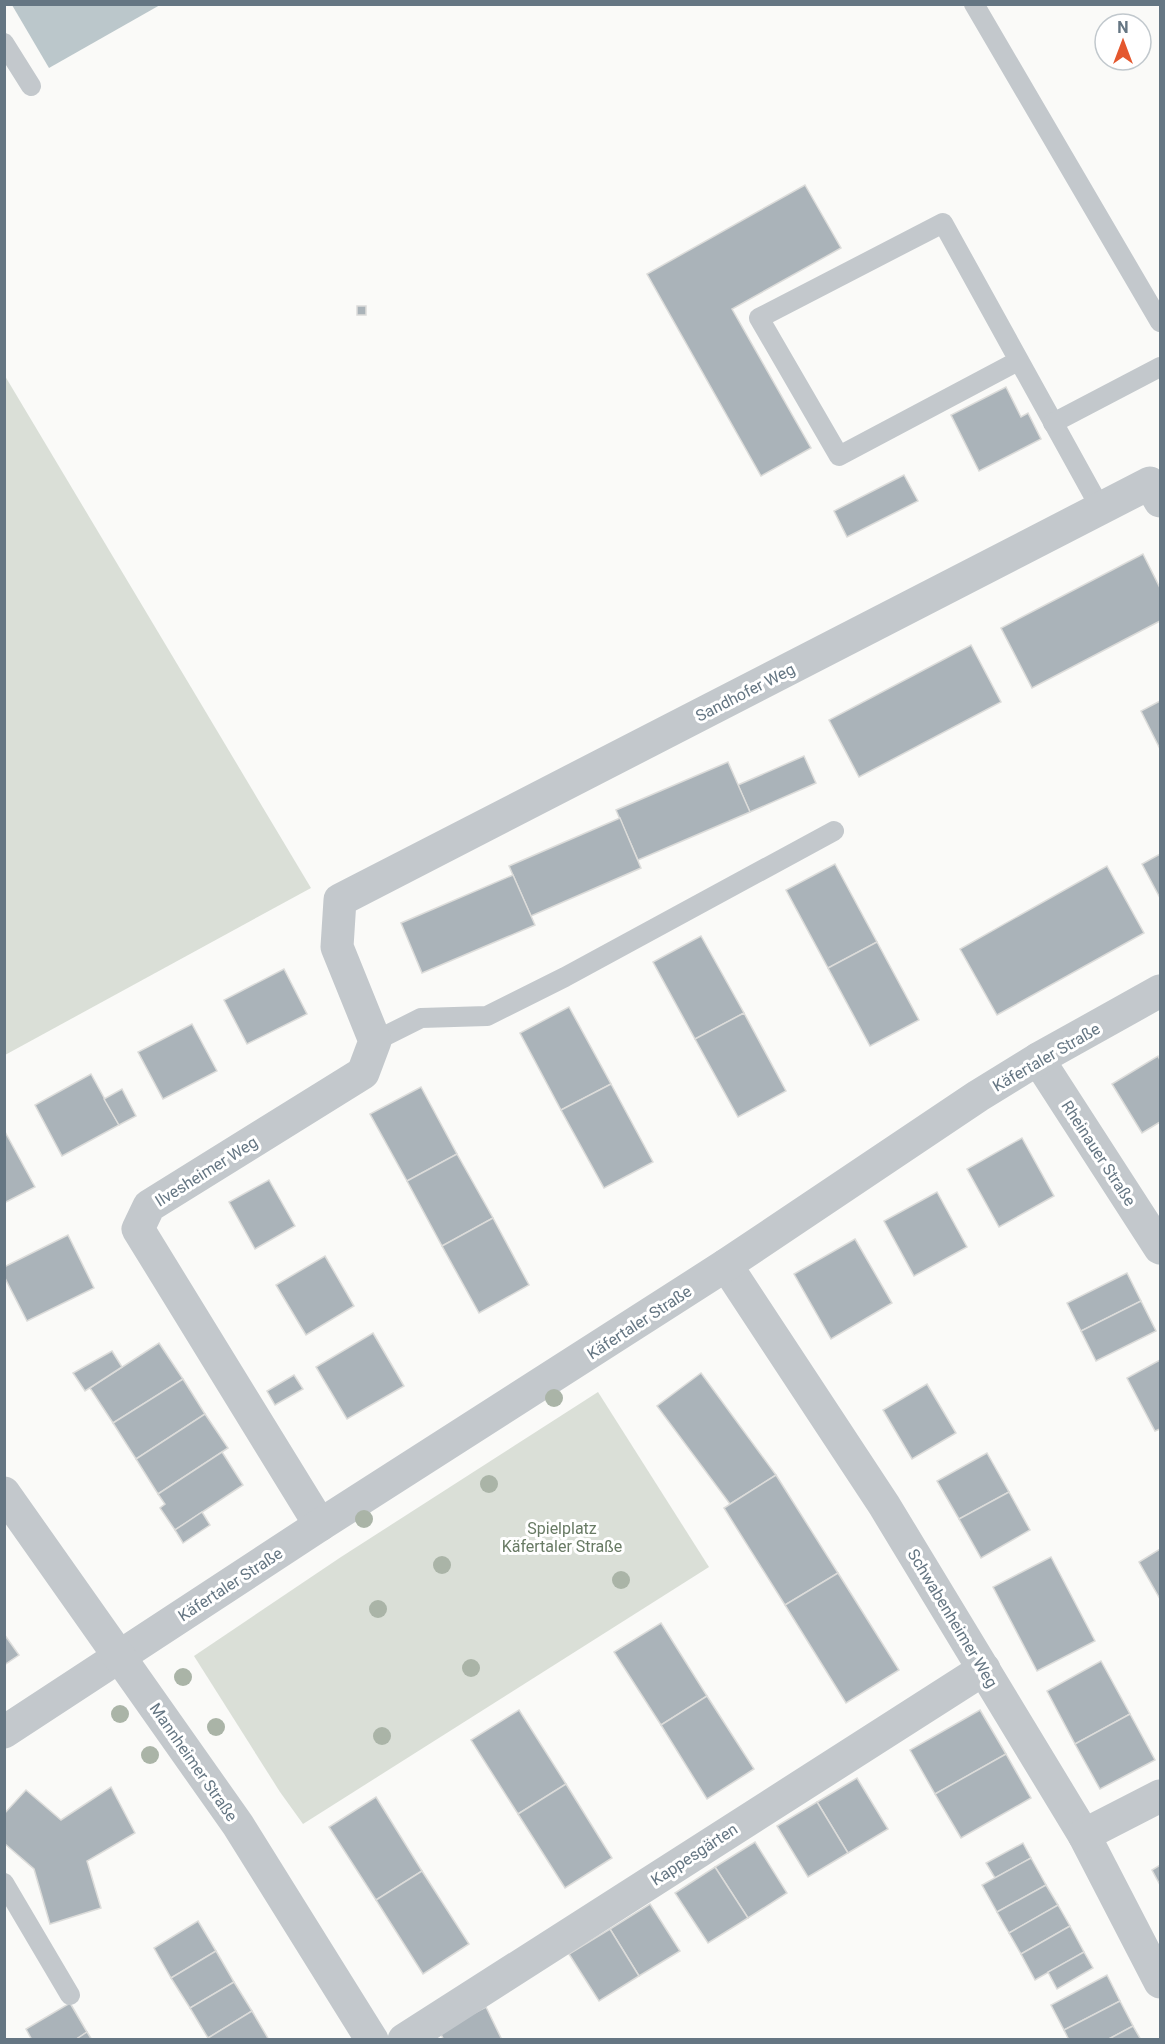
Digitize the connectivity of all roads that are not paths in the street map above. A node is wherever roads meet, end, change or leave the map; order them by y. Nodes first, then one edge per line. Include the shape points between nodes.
1 (975, 4) edge
2 (4, 43) edge
3 (31, 86) dead end
4 (1161, 322) edge
5 (1018, 361) junction
6 (1161, 367) edge
7 (1053, 423) junction
8 (1157, 488) edge
9 (1101, 509) junction
10 (834, 831) dead end
11 (1161, 991) edge
12 (375, 1041) junction
13 (1038, 1059) junction
14 (1161, 1248) edge
15 (726, 1265) junction
16 (4, 1492) edge
17 (320, 1525) junction
18 (119, 1656) junction
19 (984, 1669) junction
20 (4, 1732) edge
21 (1161, 1796) edge
22 (1084, 1834) junction
23 (4, 1883) edge
24 (1161, 1982) edge
25 (70, 1995) dead end
26 (372, 2040) edge
27 (404, 2040) edge

1 - 4 lane
2 - 3 lane
5 - 5 lane via 943,223 759,318 839,456
5 - 7 lane
6 - 7 lane
7 - 9 lane
8 - 9 street, Sandhofer Weg
9 - 12 street, Sandhofer Weg via 340,900 337,947
10 - 12 lane via 487,1016 421,1018
11 - 13 street, Käfertaler Straße
12 - 17 street, Ilvesheimer Weg via 363,1072 149,1206 138,1229
13 - 14 street, Rheinauer Straße
13 - 15 street, Käfertaler Straße
15 - 17 street, Käfertaler Straße
15 - 19 street, Schwabenheimer Weg via 884,1505
16 - 18 street, Mannheimer Straße
17 - 18 street, Käfertaler Straße
18 - 20 street, Käfertaler Straße
18 - 26 street, Mannheimer Straße via 238,1825
19 - 22 street, Schwabenheimer Weg
19 - 27 street, Kappesgärten
21 - 22 street
22 - 24 street, Schwabenheimer Weg
23 - 25 lane

